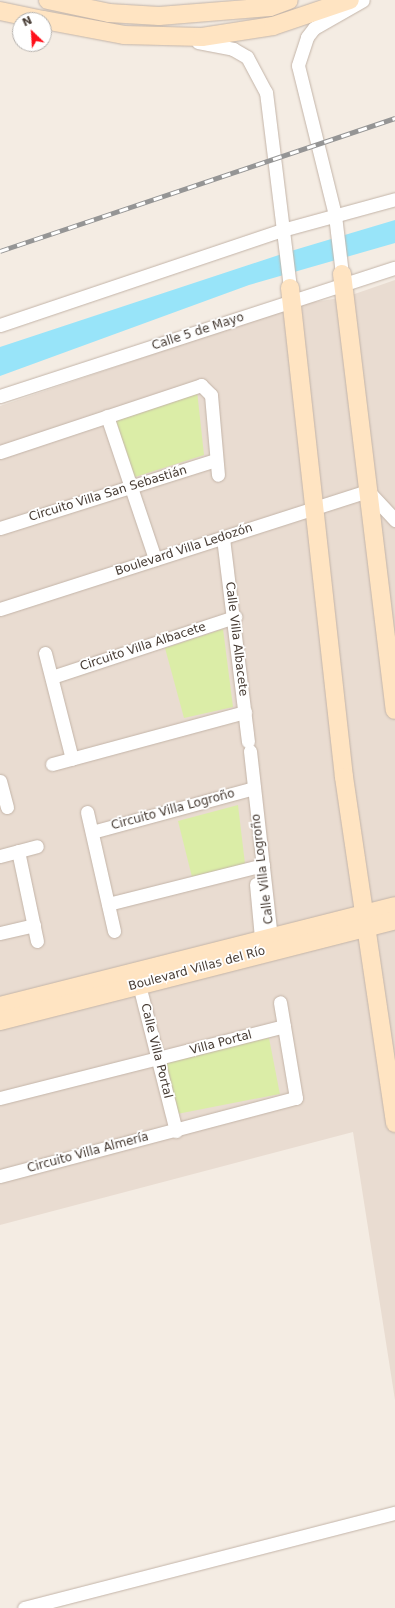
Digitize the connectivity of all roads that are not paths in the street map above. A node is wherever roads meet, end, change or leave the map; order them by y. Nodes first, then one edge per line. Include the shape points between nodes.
1 (48, 0) edge
2 (289, 0) edge
3 (350, 0) edge
4 (363, 0) edge
5 (270, 7) junction
6 (0, 11) edge
7 (12, 13) edge
8 (52, 22) edge
9 (273, 26) junction
10 (168, 38) junction
11 (395, 199) edge
12 (335, 218) junction
13 (282, 230) junction
14 (395, 268) edge
15 (342, 281) junction
16 (290, 295) junction
17 (0, 325) edge
18 (0, 396) edge
19 (107, 416) junction
20 (0, 452) edge
21 (216, 460) junction
22 (218, 475) dead end
23 (131, 486) junction
24 (368, 491) junction
25 (312, 507) junction
26 (395, 520) edge
27 (0, 528) edge
28 (223, 538) junction
29 (155, 559) junction
30 (0, 609) edge
31 (235, 617) junction
32 (45, 653) dead end
33 (52, 677) junction
34 (395, 710) edge
35 (245, 712) junction
36 (72, 759) junction
37 (52, 764) dead end
38 (0, 781) edge
39 (254, 788) junction
40 (7, 807) dead end
41 (87, 812) dead end
42 (92, 832) junction
43 (37, 846) dead end
44 (18, 851) junction
45 (0, 856) edge
46 (259, 866) junction
47 (108, 904) junction
48 (395, 906) edge
49 (365, 919) junction
50 (395, 920) edge
51 (34, 925) junction
52 (114, 931) dead end
53 (0, 933) edge
54 (37, 941) dead end
55 (267, 944) junction
56 (137, 978) junction
57 (280, 1002) dead end
58 (0, 1006) edge
59 (0, 1021) edge
60 (284, 1026) junction
61 (158, 1059) junction
62 (0, 1098) edge
63 (395, 1123) edge
64 (176, 1130) junction
65 (0, 1176) edge
66 (395, 1513) edge
67 (24, 1608) edge

1 - 5 street via 130,15
2 - 5 street
3 - 9 street
4 - 12 street via 314,28 306,37 298,64
5 - 9 street
6 - 7 street
8 - 10 street via 102,32
9 - 10 street via 235,34
10 - 13 street via 233,48 247,57 257,70 266,92
11 - 12 street
12 - 13 street
12 - 15 street
13 - 16 street
13 - 17 street
14 - 15 street, Calle 5 de Mayo
15 - 16 street, Calle 5 de Mayo
15 - 24 street
16 - 18 street, Calle 5 de Mayo
16 - 25 street
19 - 20 street
19 - 21 street via 199,385 205,387 211,395
19 - 23 street
21 - 22 street
21 - 23 street, Circuito Villa San Sebastián
23 - 27 street, Circuito Villa San Sebastián
23 - 29 street
24 - 25 street, Boulevard Villa Ledozón
24 - 26 street
24 - 34 street
25 - 28 street, Boulevard Villa Ledozón
25 - 49 street via 344,777
28 - 29 street, Boulevard Villa Ledozón
28 - 31 street, Calle Villa Albacete
29 - 30 street, Boulevard Villa Ledozón
31 - 33 street, Circuito Villa Albacete
31 - 35 street, Calle Villa Albacete
32 - 33 street
33 - 36 street
35 - 36 street
35 - 39 street, Calle Villa Albacete
36 - 37 street
38 - 40 street
39 - 42 street, Circuito Villa Logroño
39 - 46 street, Calle Villa Logroño
41 - 42 street
42 - 47 street
43 - 44 street
44 - 45 street
44 - 51 street
46 - 47 street
46 - 55 street, Calle Villa Logroño
47 - 52 street
48 - 49 street, Boulevard Villas del Río
49 - 50 street, Boulevard Villas del Río
49 - 55 street, Boulevard Villas del Río
49 - 63 street
51 - 53 street
51 - 54 street
55 - 56 street, Boulevard Villas del Río
56 - 58 street, Boulevard Villas del Río
56 - 59 street, Boulevard Villas del Río
56 - 61 street, Calle Villa Portal
57 - 60 street
60 - 61 street, Villa Portal
60 - 64 street via 296,1098
61 - 62 street
61 - 64 street, Calle Villa Portal
64 - 65 street, Circuito Villa Almería
66 - 67 street

